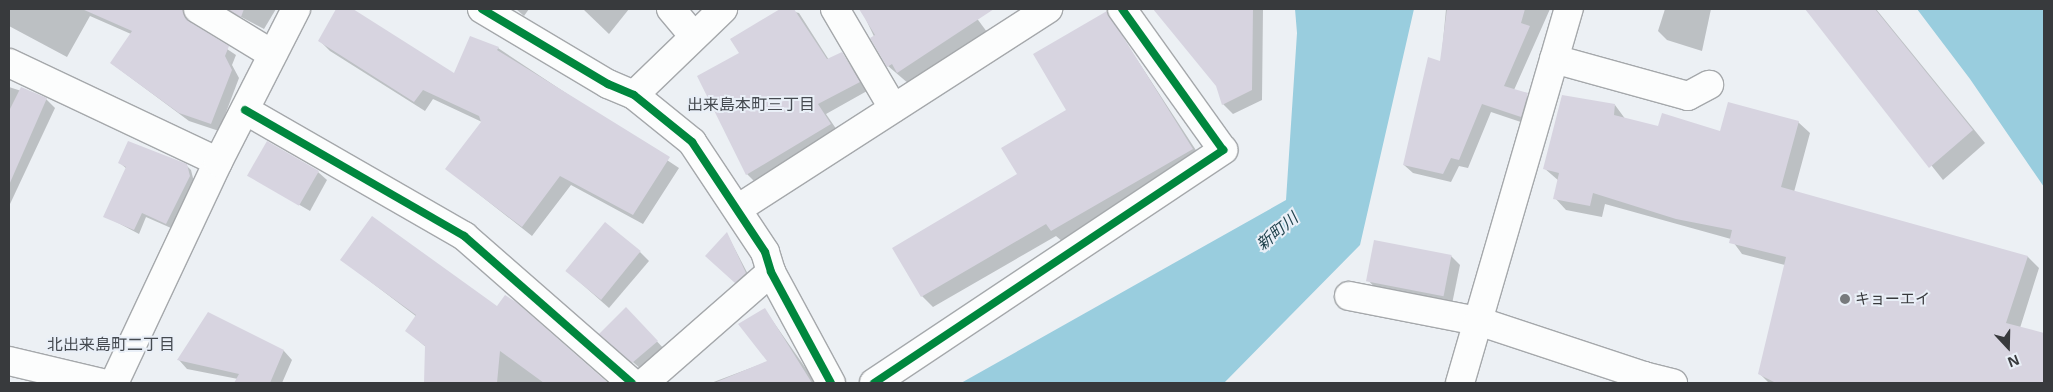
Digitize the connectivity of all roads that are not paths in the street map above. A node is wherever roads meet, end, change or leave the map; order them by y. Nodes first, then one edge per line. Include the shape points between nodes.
1 (198, 9) edge
2 (296, 9) edge
3 (482, 9) edge
4 (671, 9) edge
5 (723, 9) edge
6 (835, 9) edge
7 (1048, 9) edge
8 (1122, 9) edge
9 (1568, 9) edge
10 (694, 36) junction
11 (272, 54) junction
12 (1554, 59) junction
13 (9, 63) edge
14 (1709, 85) dead end
15 (634, 95) junction
16 (893, 108) junction
17 (245, 110) junction
18 (218, 162) junction
19 (739, 208) junction
20 (771, 272) junction
21 (1349, 296) dead end
22 (1478, 321) junction
23 (9, 361) edge
24 (1643, 380) edge
25 (102, 383) edge
26 (114, 383) edge
27 (632, 383) edge
28 (644, 383) edge
29 (831, 383) edge
30 (874, 383) edge
31 (1460, 383) edge
32 (1673, 383) edge

1 - 11 street
2 - 11 street
3 - 15 street
4 - 10 street
5 - 10 street
6 - 16 street
7 - 16 street
8 - 30 street via 1224,150
9 - 12 street
10 - 15 street
11 - 17 street
12 - 14 street via 1688,96
12 - 22 street
13 - 18 street
15 - 19 street via 692,142
16 - 19 street
17 - 18 street
17 - 27 street via 464,236
18 - 26 street
19 - 20 street via 765,252
20 - 28 street
20 - 29 street
21 - 22 street
22 - 24 street
22 - 31 street
23 - 25 street
24 - 32 street

